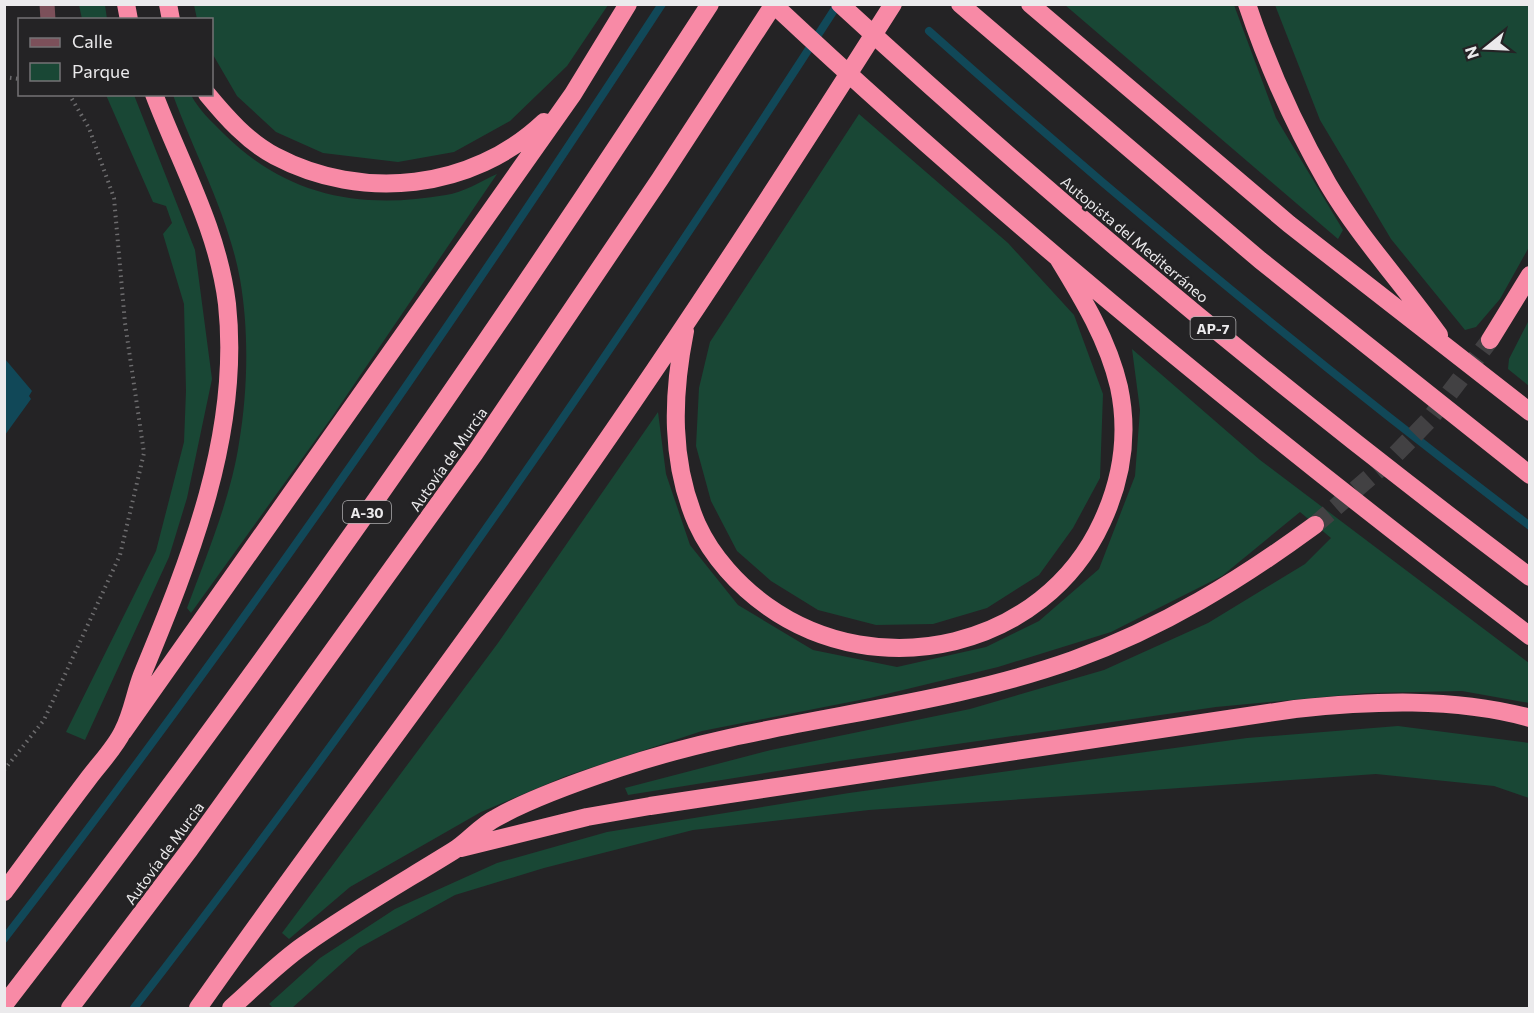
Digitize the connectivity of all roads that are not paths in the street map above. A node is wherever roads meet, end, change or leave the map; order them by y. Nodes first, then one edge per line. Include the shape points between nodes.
1 (628, 4) edge
2 (710, 4) edge
3 (773, 4) edge
4 (840, 4) edge
5 (893, 4) edge
6 (960, 4) edge
7 (1030, 4) edge
8 (1248, 4) edge
9 (573, 94) junction
10 (155, 96) edge
11 (209, 96) edge
12 (1058, 258) junction
13 (1530, 275) edge
14 (686, 324) junction
15 (1490, 340) tunnel mouth
16 (1449, 349) junction
17 (1530, 412) edge
18 (1530, 475) edge
19 (1316, 525) tunnel mouth
20 (1530, 577) edge
21 (1530, 636) edge
22 (1530, 718) edge
23 (123, 732) junction
24 (456, 849) junction
25 (4, 892) edge
26 (4, 1005) edge
27 (70, 1008) edge
28 (198, 1008) edge
29 (231, 1008) edge

1 - 9 highway
2 - 26 highway, A-30 via 425,431 237,694
3 - 12 highway via 881,106
3 - 27 highway, Autovía de Murcia via 475,453 190,849
4 - 20 highway, Autopista del Mediterráneo / AP-7 via 1107,240 1289,391
5 - 14 highway
6 - 18 highway via 1260,260
7 - 16 highway via 1280,217
8 - 16 highway via 1261,46 1292,116 1329,185
9 - 11 highway via 528,136 492,160 449,177 377,184 324,175 273,155 245,135
9 - 23 highway
10 - 23 highway via 217,256 230,349 228,396 200,521
12 - 14 highway via 1106,344 1119,388 1124,428 1121,471 1114,494 1094,540 1073,569 1042,599 1013,620 977,636 933,648 859,646 819,634 782,617 747,591 721,562 698,526 684,487 676,446 677,368
12 - 21 highway via 1270,434
13 - 15 highway
14 - 28 highway via 537,540
16 - 17 highway
19 - 24 highway via 1203,600 1140,633 1071,661 1001,681 716,742 620,768 494,818
22 - 24 highway via 1469,707 1412,703 1295,709 650,806
23 - 25 highway
24 - 29 highway via 301,946

